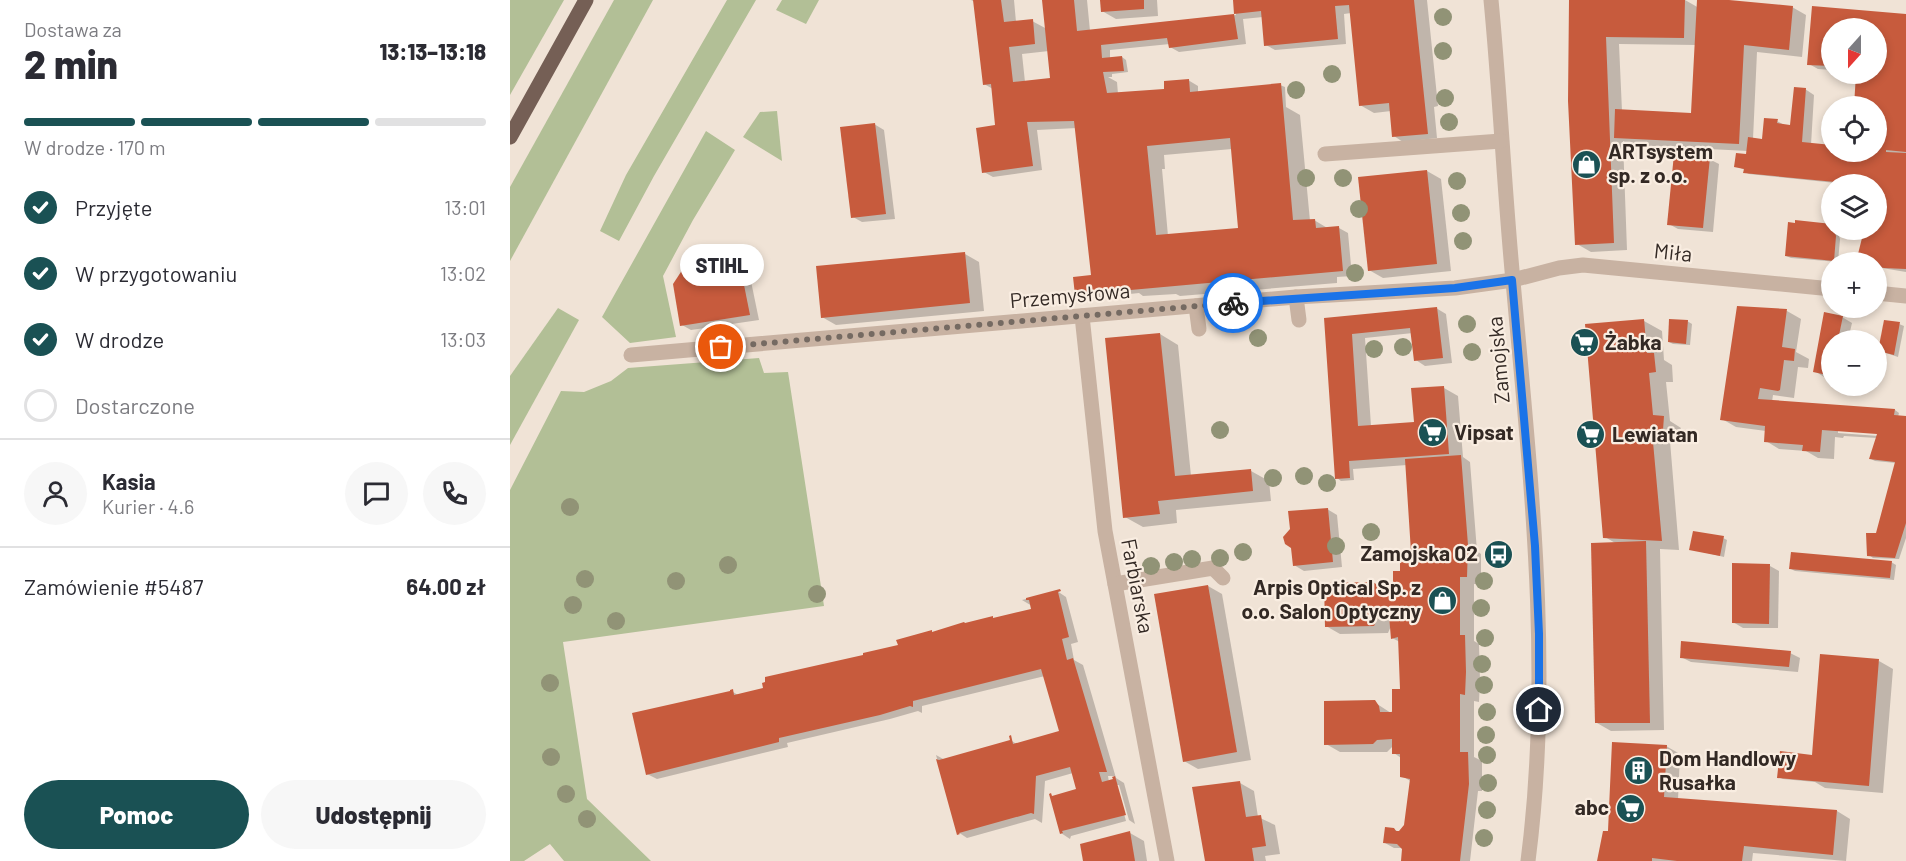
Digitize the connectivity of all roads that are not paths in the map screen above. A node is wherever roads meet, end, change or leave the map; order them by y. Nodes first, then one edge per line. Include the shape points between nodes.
1 (586, 0) edge
2 (1491, 0) edge
3 (510, 137) edge
4 (1501, 141) junction
5 (1325, 154) dead end
6 (1512, 280) junction
7 (1821, 288) edge
8 (1887, 294) edge
9 (1906, 296) edge
10 (1296, 297) junction
11 (1196, 306) junction
12 (1082, 316) junction
13 (1299, 320) dead end
14 (1199, 329) dead end
15 (631, 355) dead end
16 (1223, 579) dead end
17 (1115, 584) junction
18 (1167, 861) edge
19 (1528, 861) edge

1 - 3 main road
2 - 4 street, Zamojska
4 - 5 street
4 - 6 street, Zamojska
6 - 7 street, Miła via 1559,267 1583,265
6 - 10 street, Przemysłowa via 1455,288
6 - 19 street, Zamojska via 1539,634 1536,784
8 - 9 street
10 - 11 street, Przemysłowa
10 - 13 street
11 - 12 street, Przemysłowa
11 - 14 street
12 - 15 street, Przemysłowa
12 - 17 street, Farbiarska via 1105,531
16 - 17 street via 1213,568
17 - 18 street, Farbiarska

